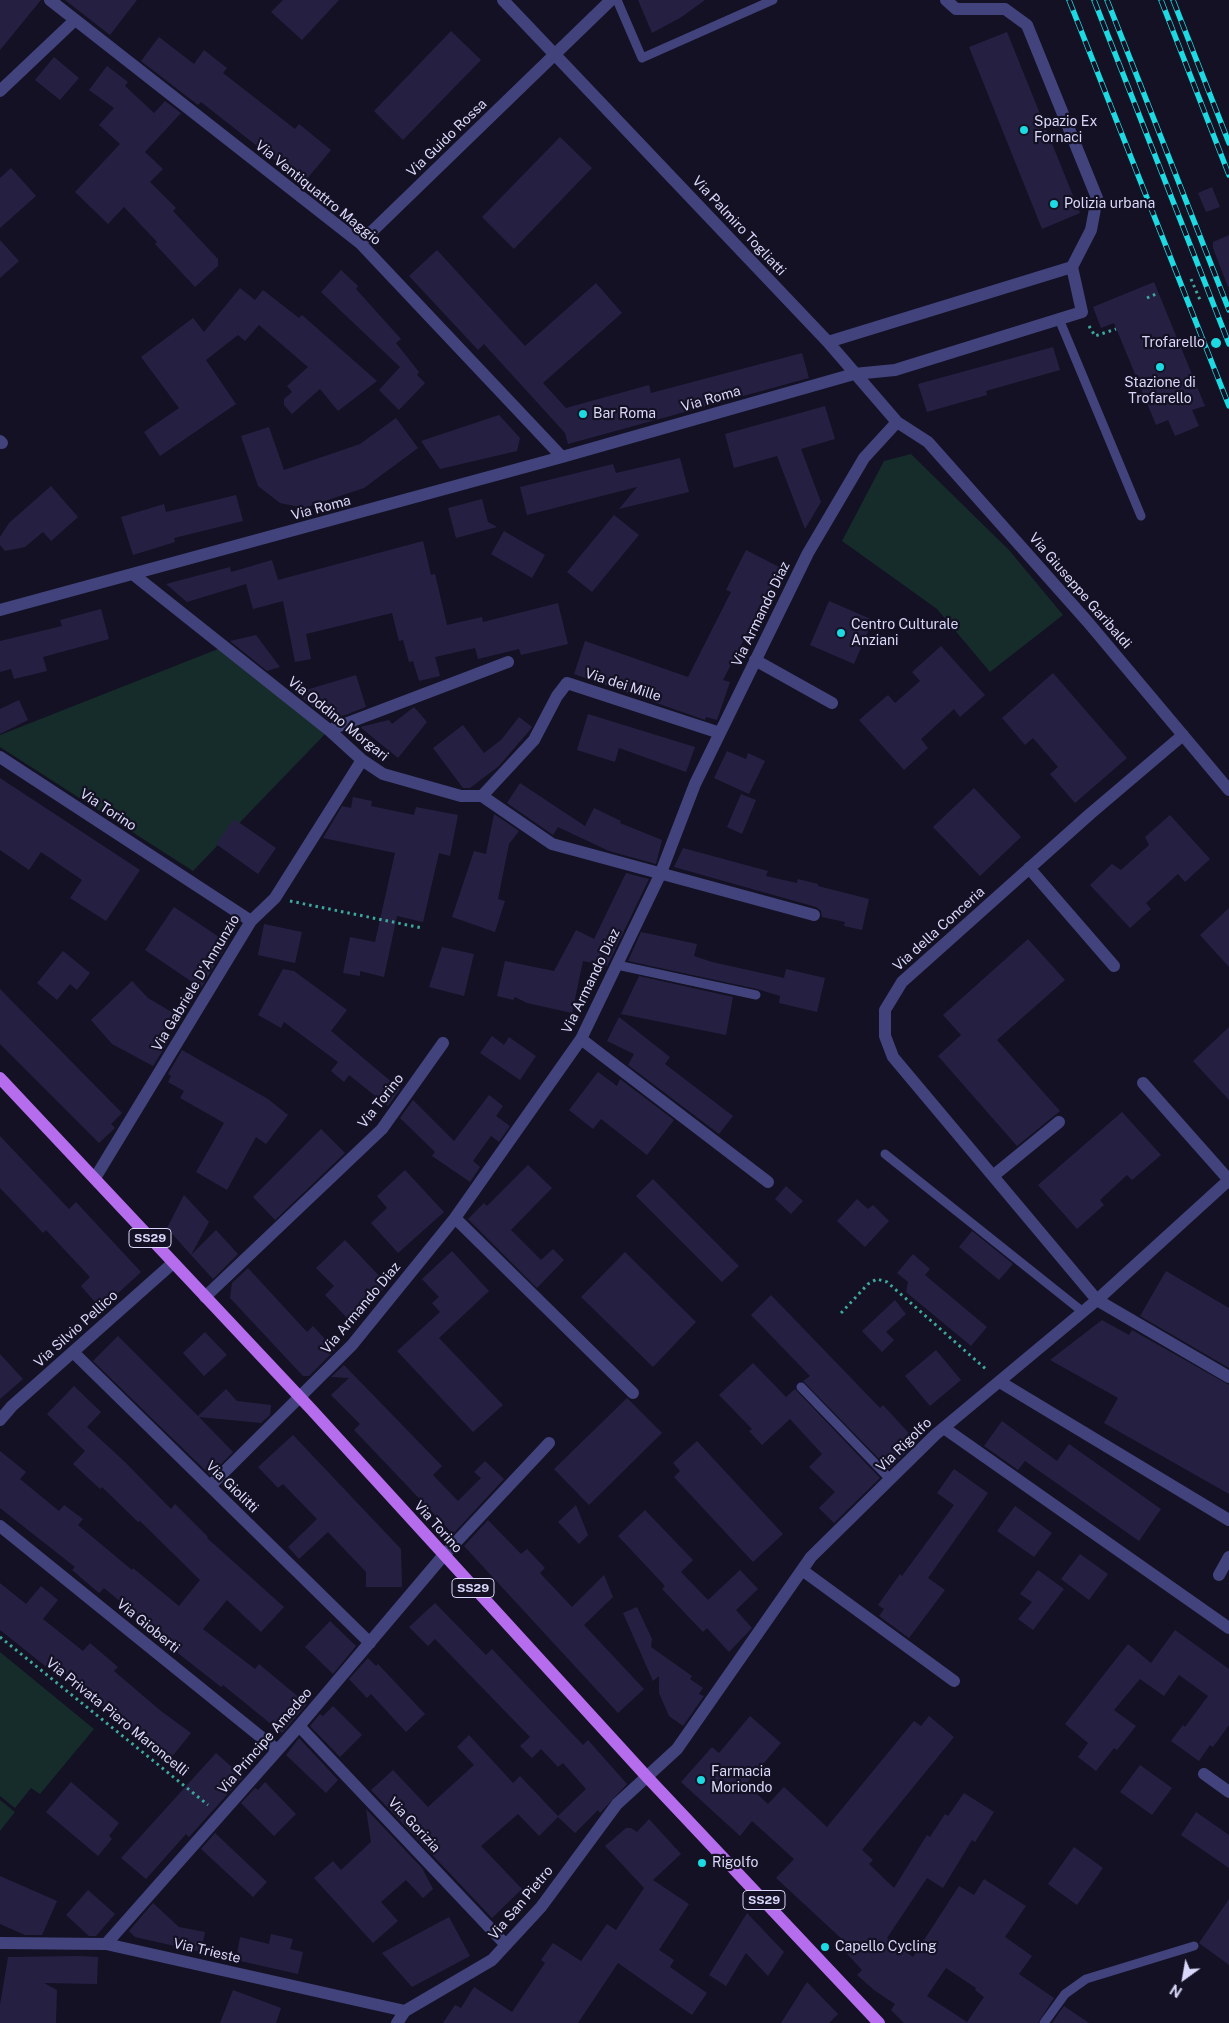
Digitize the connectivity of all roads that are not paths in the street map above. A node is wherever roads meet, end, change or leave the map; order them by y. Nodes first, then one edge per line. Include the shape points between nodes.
1 (50, 0) edge
2 (503, 0) edge
3 (611, 0) edge
4 (617, 0) edge
5 (772, 0) edge
6 (946, 0) edge
7 (76, 20) junction
8 (555, 54) junction
9 (0, 91) edge
10 (360, 243) junction
11 (1072, 267) junction
12 (1059, 319) junction
13 (828, 342) junction
14 (854, 374) junction
15 (897, 422) junction
16 (562, 457) junction
17 (1141, 516) dead end
18 (134, 575) junction
19 (0, 610) edge
20 (755, 660) junction
21 (508, 662) dead end
22 (832, 702) dead end
23 (329, 730) junction
24 (720, 733) junction
25 (1183, 735) junction
26 (0, 757) edge
27 (362, 760) junction
28 (1229, 790) edge
29 (482, 796) junction
30 (1029, 868) junction
31 (660, 875) junction
32 (814, 915) dead end
33 (251, 921) junction
34 (616, 965) junction
35 (1114, 966) dead end
36 (756, 995) dead end
37 (581, 1039) junction
38 (443, 1043) dead end
39 (0, 1078) edge
40 (1143, 1083) dead end
41 (1058, 1122) dead end
42 (885, 1154) dead end
43 (993, 1176) junction
44 (95, 1178) junction
45 (1229, 1180) edge
46 (768, 1182) dead end
47 (455, 1218) junction
48 (173, 1263) junction
49 (205, 1297) junction
50 (1098, 1300) junction
51 (1083, 1312) junction
52 (73, 1352) junction
53 (1229, 1377) edge
54 (1000, 1382) junction
55 (801, 1387) dead end
56 (633, 1393) dead end
57 (300, 1398) junction
58 (0, 1420) edge
59 (944, 1428) junction
60 (548, 1443) dead end
61 (890, 1479) junction
62 (210, 1486) junction
63 (1229, 1520) edge
64 (0, 1526) edge
65 (443, 1556) junction
66 (1229, 1557) edge
67 (802, 1570) junction
68 (1219, 1575) dead end
69 (1229, 1628) edge
70 (370, 1643) junction
71 (954, 1681) dead end
72 (299, 1726) junction
73 (277, 1750) junction
74 (1204, 1774) dead end
75 (648, 1778) junction
76 (1229, 1792) edge
77 (0, 1943) edge
78 (106, 1944) junction
79 (506, 1945) junction
80 (1194, 1946) dead end
81 (405, 2011) junction
82 (397, 2023) edge
83 (879, 2023) edge
84 (1044, 2023) edge

1 - 7 street, Via Ventiquattro Maggio
2 - 8 street, Via Palmiro Togliatti
3 - 8 street
4 - 5 lane via 642,58
6 - 11 street via 956,9 1005,9 1027,25 1097,198 1091,230
7 - 9 street
7 - 10 street, Via Ventiquattro Maggio
8 - 10 street, Via Guido Rossa
8 - 13 street, Via Palmiro Togliatti
10 - 16 street, Via Ventiquattro Maggio
11 - 12 street, Via Roma via 1082,312
11 - 13 street
12 - 14 street, Via Roma via 895,370
12 - 17 lane
13 - 14 street, Via Palmiro Togliatti
14 - 15 street, Via Palmiro Togliatti
14 - 16 street, Via Roma
15 - 20 street, Via Armando Diaz via 864,458 808,554
15 - 25 street, Via Giuseppe Garibaldi via 928,442
16 - 18 street, Via Roma
18 - 19 street, Via Roma
18 - 23 street, Via Oddino Morgari
20 - 22 street
20 - 24 street, Via Armando Diaz
21 - 23 street
23 - 27 street, Via Oddino Morgari
24 - 29 street, Via dei Mille via 568,683 557,696 534,740
24 - 31 street, Via Armando Diaz via 695,784
25 - 28 street, Via Giuseppe Garibaldi
25 - 30 street, Via della Conceria
26 - 33 street, Via Torino
27 - 29 street, Via Oddino Morgari via 383,774 461,796
27 - 33 street, Via Gabriele D'Annunzio via 275,898
29 - 31 street via 552,844
30 - 35 street
30 - 43 street, Via della Conceria via 902,982 885,1010 885,1036 893,1057
31 - 32 street
31 - 34 street, Via Armando Diaz
33 - 44 street, Via Gabriele D'Annunzio
34 - 36 lane
34 - 37 street, Via Armando Diaz
37 - 46 street
37 - 47 street, Via Armando Diaz
38 - 49 street, Via Torino via 382,1129
39 - 44 main road, Via Torino / SS29
40 - 45 street
41 - 43 street
42 - 51 lane
43 - 50 street, Via della Conceria
44 - 48 main road, Via Torino / SS29
45 - 50 street, Via Rigolfo
47 - 56 street
47 - 57 street, Via Armando Diaz via 352,1345
48 - 49 main road, Via Torino / SS29
48 - 52 street, Via Silvio Pellico
49 - 57 main road, Via Torino / SS29
50 - 51 street, Via Rigolfo
50 - 53 street, Via della Conceria
51 - 54 street, Via Rigolfo
52 - 58 street, Via Silvio Pellico
52 - 62 street, Via Giolitti
54 - 59 street, Via Rigolfo
54 - 63 street
55 - 61 lane
57 - 62 street, Via Armando Diaz
57 - 65 main road, Via Torino / SS29
59 - 61 street, Via Rigolfo
59 - 69 street
60 - 65 street, Via Principe Amedeo
61 - 67 street, Via Rigolfo via 811,1557
62 - 70 street, Via Giolitti
64 - 73 street, Via Gioberti
65 - 70 street, Via Principe Amedeo
65 - 75 main road, Via Torino / SS29
66 - 68 street
67 - 71 street
67 - 75 street, Via Rigolfo via 677,1749
70 - 72 street, Via Principe Amedeo
72 - 73 street, Via Principe Amedeo
72 - 79 street, Via Gorizia
73 - 78 street, Via Principe Amedeo
74 - 76 street
75 - 79 street, Via San Pietro via 617,1804 541,1907
75 - 83 main road, SS29
77 - 78 street, Via Trieste
78 - 81 street, Via Trieste
79 - 81 street, Via San Pietro via 492,1960
80 - 84 lane via 1086,1979 1065,1994
81 - 82 street, Via San Pietro

